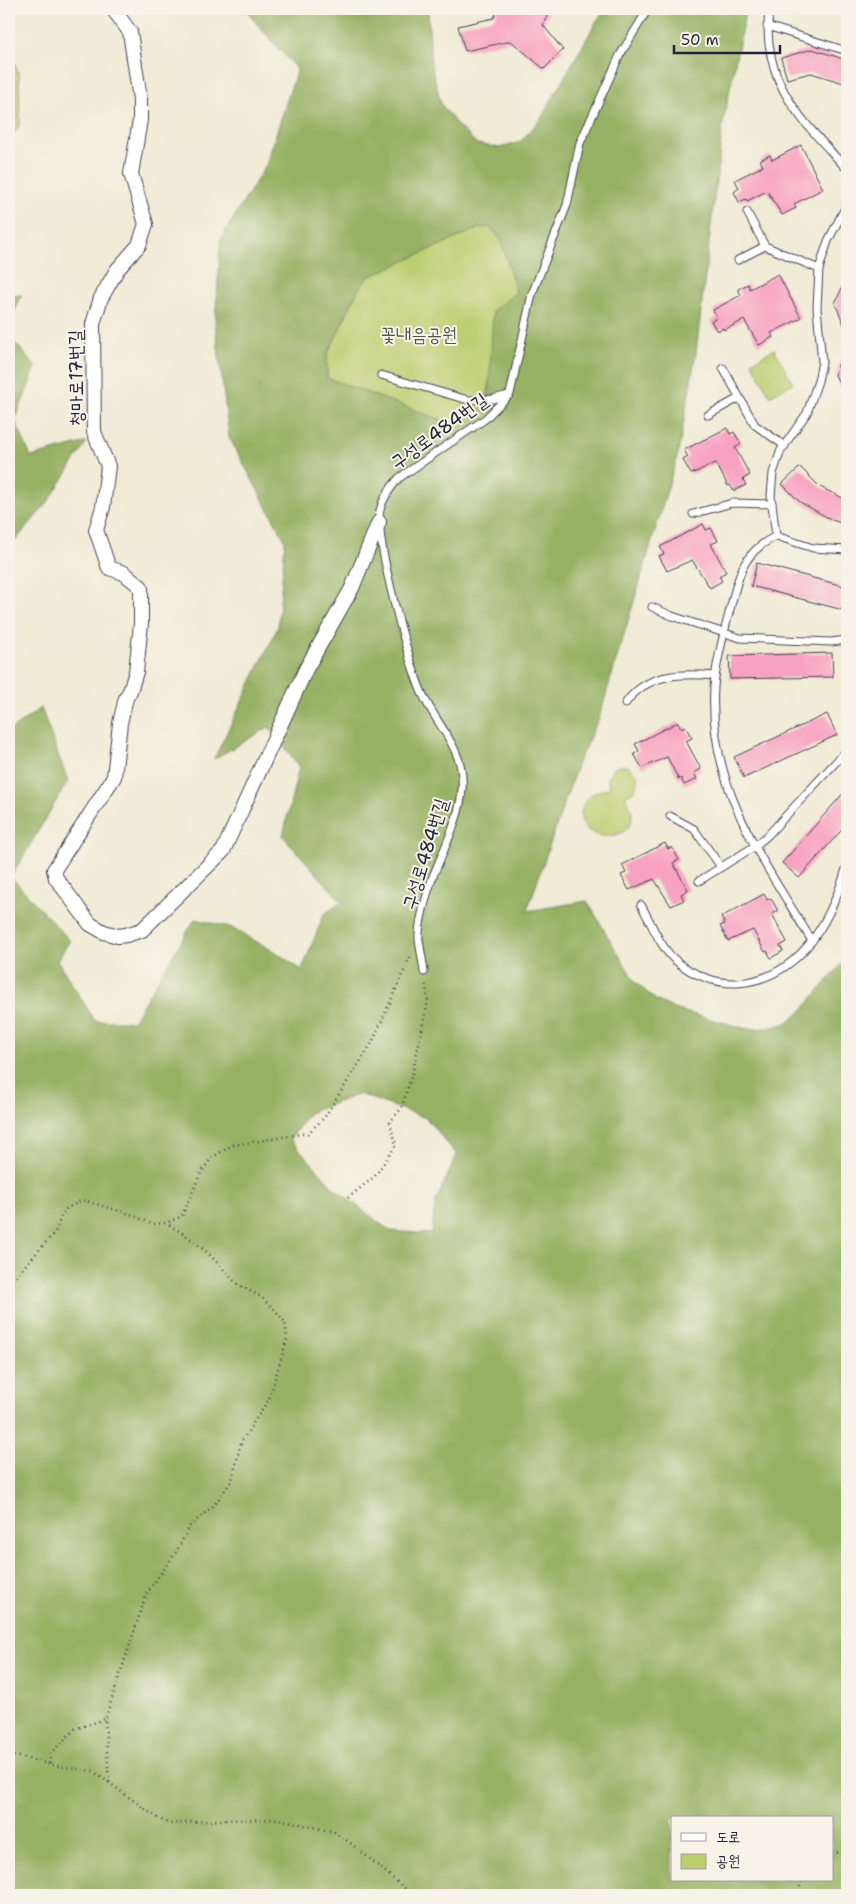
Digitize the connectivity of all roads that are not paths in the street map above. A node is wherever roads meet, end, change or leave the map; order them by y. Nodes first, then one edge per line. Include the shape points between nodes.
1 (113, 9) edge
2 (648, 9) edge
3 (768, 9) edge
4 (768, 26) junction
5 (847, 51) edge
6 (847, 169) edge
7 (847, 204) edge
8 (747, 212) dead end
9 (765, 246) junction
10 (738, 260) dead end
11 (819, 269) junction
12 (723, 368) dead end
13 (380, 375) dead end
14 (510, 394) junction
15 (739, 398) junction
16 (708, 415) dead end
17 (785, 446) junction
18 (772, 504) junction
19 (693, 514) dead end
20 (378, 522) junction
21 (776, 536) junction
22 (847, 550) edge
23 (652, 607) dead end
24 (724, 634) junction
25 (847, 640) edge
26 (715, 676) junction
27 (625, 704) dead end
28 (847, 750) edge
29 (670, 816) dead end
30 (755, 846) junction
31 (721, 867) junction
32 (846, 869) dead end
33 (699, 881) dead end
34 (641, 905) dead end
35 (812, 941) junction
36 (424, 972) road end

1 - 20 street, 청마로17번길 via 130,32 140,99 140,120 131,174 146,224 140,245 117,270 105,291 93,324 94,432 108,466 103,507 96,530 109,568 124,573 141,586 141,623 136,672 120,723 114,777 54,870 56,878 90,924 118,936 142,930 223,851 306,669 352,588
2 - 14 lane, 구성로484번길 via 620,55 580,143 567,205 532,294
3 - 4 lane
4 - 5 lane
4 - 6 lane via 772,64 779,84
7 - 11 lane via 828,241
8 - 9 lane
9 - 10 lane
9 - 11 lane
11 - 17 lane via 817,308 821,369 807,413
12 - 15 lane
13 - 14 lane via 468,400 494,399
14 - 20 lane, 구성로484번길 via 485,419 399,478 383,500
15 - 16 lane
15 - 17 lane via 755,424
17 - 18 lane via 772,473
18 - 19 lane via 732,503
18 - 21 lane
20 - 36 lane, 구성로484번길 via 387,571 418,686 452,742 460,765 452,830 432,880 419,936
21 - 22 lane via 813,548
21 - 24 lane via 759,545 744,562
23 - 24 lane
24 - 25 lane via 740,638
24 - 26 lane
26 - 27 lane via 675,675 652,680 636,690
26 - 30 lane via 714,720 719,759 734,806
28 - 30 lane via 794,810
29 - 31 lane via 694,829
30 - 31 lane
30 - 35 lane
31 - 33 lane
32 - 35 lane via 834,905
34 - 35 lane via 670,955 694,972 717,982 748,982 768,977 795,960

